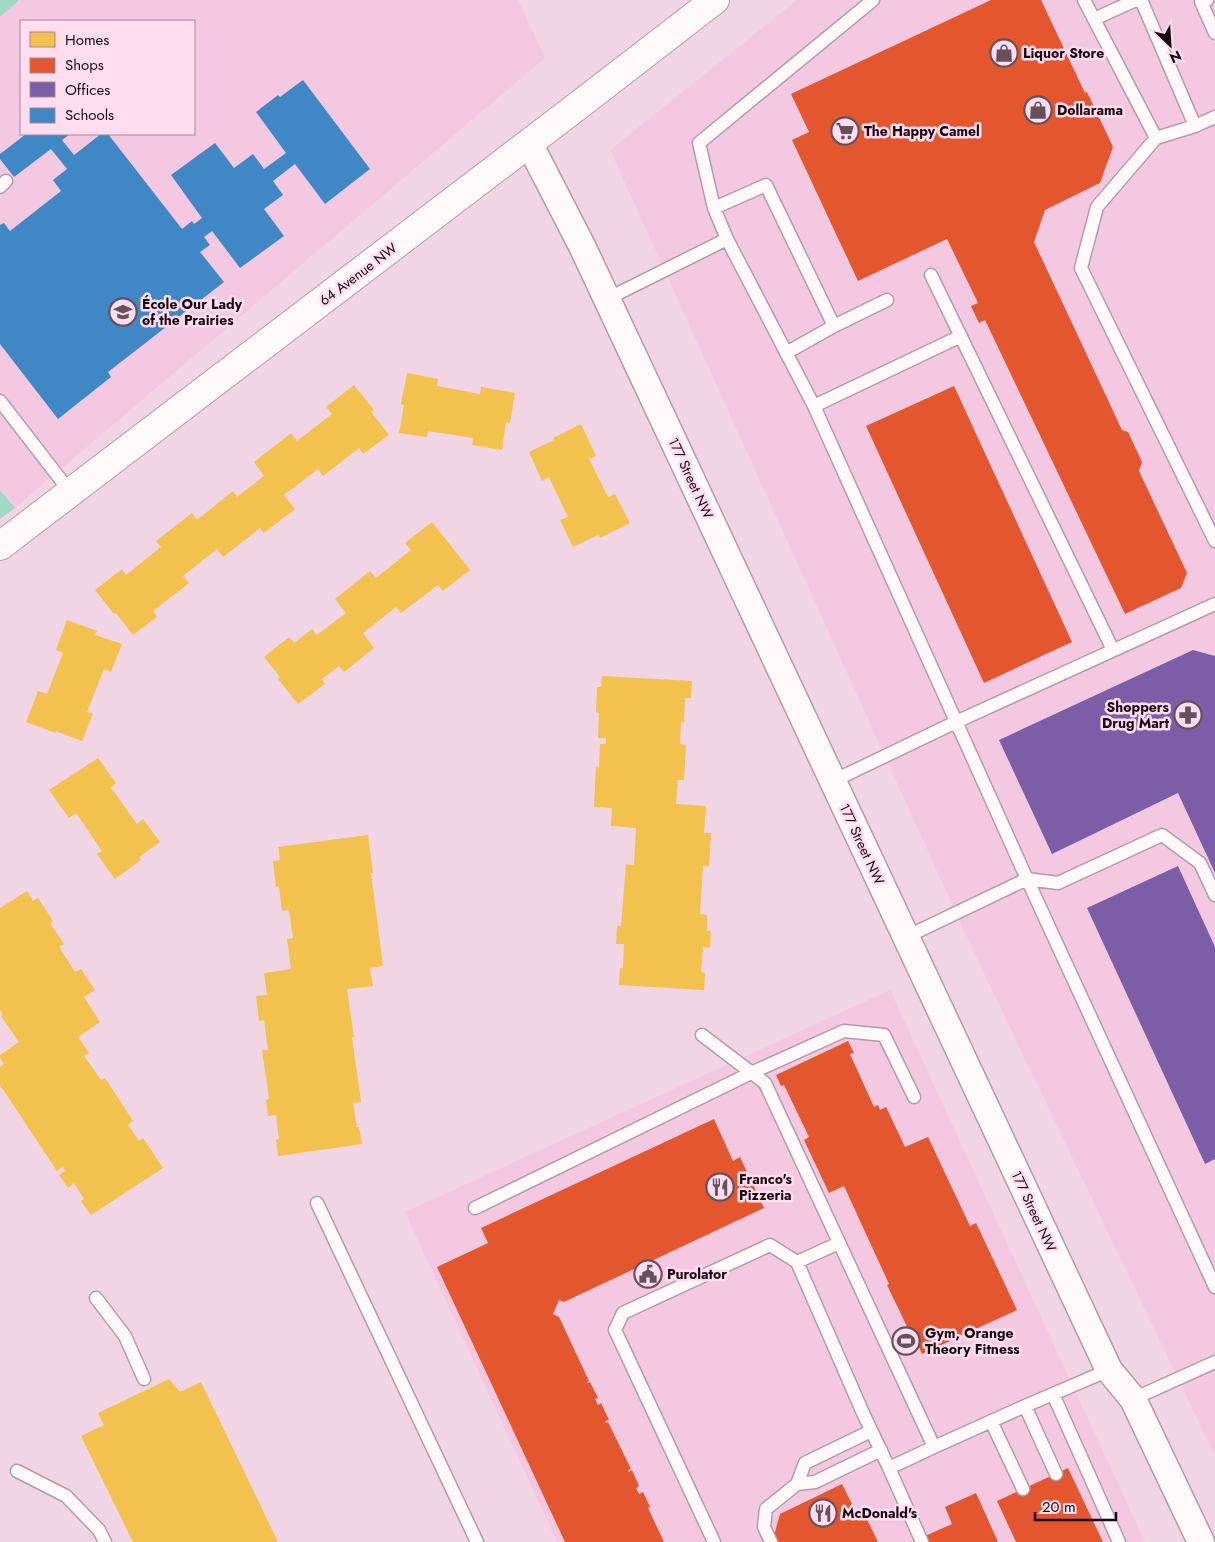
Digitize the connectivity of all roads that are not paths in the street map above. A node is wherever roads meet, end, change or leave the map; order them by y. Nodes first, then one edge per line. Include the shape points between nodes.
1 (715, 0) edge
2 (873, 0) edge
3 (1084, 0) edge
4 (1207, 0) edge
5 (1094, 19) junction
6 (1215, 33) edge
7 (1215, 117) edge
8 (1195, 126) junction
9 (1156, 138) junction
10 (529, 143) junction
11 (714, 208) junction
12 (727, 240) junction
13 (931, 275) dead end
14 (607, 298) junction
15 (887, 300) dead end
16 (834, 326) junction
17 (960, 336) junction
18 (786, 353) junction
19 (0, 401) edge
20 (814, 406) junction
21 (71, 493) junction
22 (1215, 541) edge
23 (0, 546) edge
24 (1215, 604) edge
25 (1114, 650) junction
26 (956, 722) junction
27 (833, 781) junction
28 (1027, 880) junction
29 (1215, 895) edge
30 (906, 937) junction
31 (702, 1035) dead end
32 (751, 1073) junction
33 (914, 1097) dead end
34 (317, 1203) dead end
35 (475, 1208) dead end
36 (839, 1243) junction
37 (797, 1262) junction
38 (1215, 1287) edge
39 (96, 1298) dead end
40 (1215, 1362) edge
41 (1109, 1370) junction
42 (144, 1379) dead end
43 (1053, 1394) junction
44 (1133, 1399) junction
45 (1025, 1406) junction
46 (991, 1421) junction
47 (871, 1431) junction
48 (934, 1447) junction
49 (881, 1450) junction
50 (889, 1468) junction
51 (17, 1470) dead end
52 (1056, 1474) dead end
53 (797, 1484) junction
54 (1023, 1489) dead end
55 (105, 1542) edge
56 (477, 1542) edge
57 (714, 1542) edge
58 (771, 1542) edge
59 (922, 1542) edge
60 (1119, 1542) edge
61 (1201, 1542) edge

1 - 10 street, 64 Avenue NW
2 - 11 lane via 699,143
3 - 5 lane
4 - 6 lane via 1201,2
5 - 8 lane via 1136,0 1142,2
5 - 9 lane
7 - 8 lane
8 - 9 lane
9 - 22 lane via 1097,207 1081,268
10 - 14 street, 177 Street NW
10 - 21 street, 64 Avenue NW
11 - 12 lane
11 - 16 lane via 766,185
12 - 14 lane
12 - 18 lane
13 - 17 lane
14 - 27 street, 177 Street NW
15 - 16 lane
16 - 18 lane
17 - 20 lane
17 - 25 lane
18 - 20 lane
19 - 21 lane
20 - 26 lane
21 - 23 street, 64 Avenue NW
24 - 25 lane
25 - 26 lane
26 - 27 lane
26 - 28 lane
27 - 30 street, 177 Street NW
28 - 29 lane via 1058,883 1162,835 1200,863
28 - 30 lane
28 - 38 lane
30 - 41 street, 177 Street NW
31 - 32 lane
32 - 33 lane via 844,1031 884,1035
32 - 35 lane
32 - 36 lane via 764,1083
34 - 56 lane
36 - 37 lane
36 - 48 lane
37 - 47 lane
37 - 57 lane via 770,1245 623,1313 616,1330
39 - 42 lane via 124,1336
40 - 44 lane
41 - 43 lane
41 - 44 street, 177 Street NW
43 - 45 lane
43 - 60 lane
44 - 61 street, 177 Street NW
45 - 46 lane
45 - 52 lane
46 - 48 lane
46 - 54 lane
47 - 49 lane
47 - 53 lane via 806,1463
48 - 50 lane
49 - 50 lane
49 - 53 lane via 815,1482
50 - 59 lane
51 - 55 lane via 66,1496 100,1530
53 - 58 lane via 766,1509 764,1527

